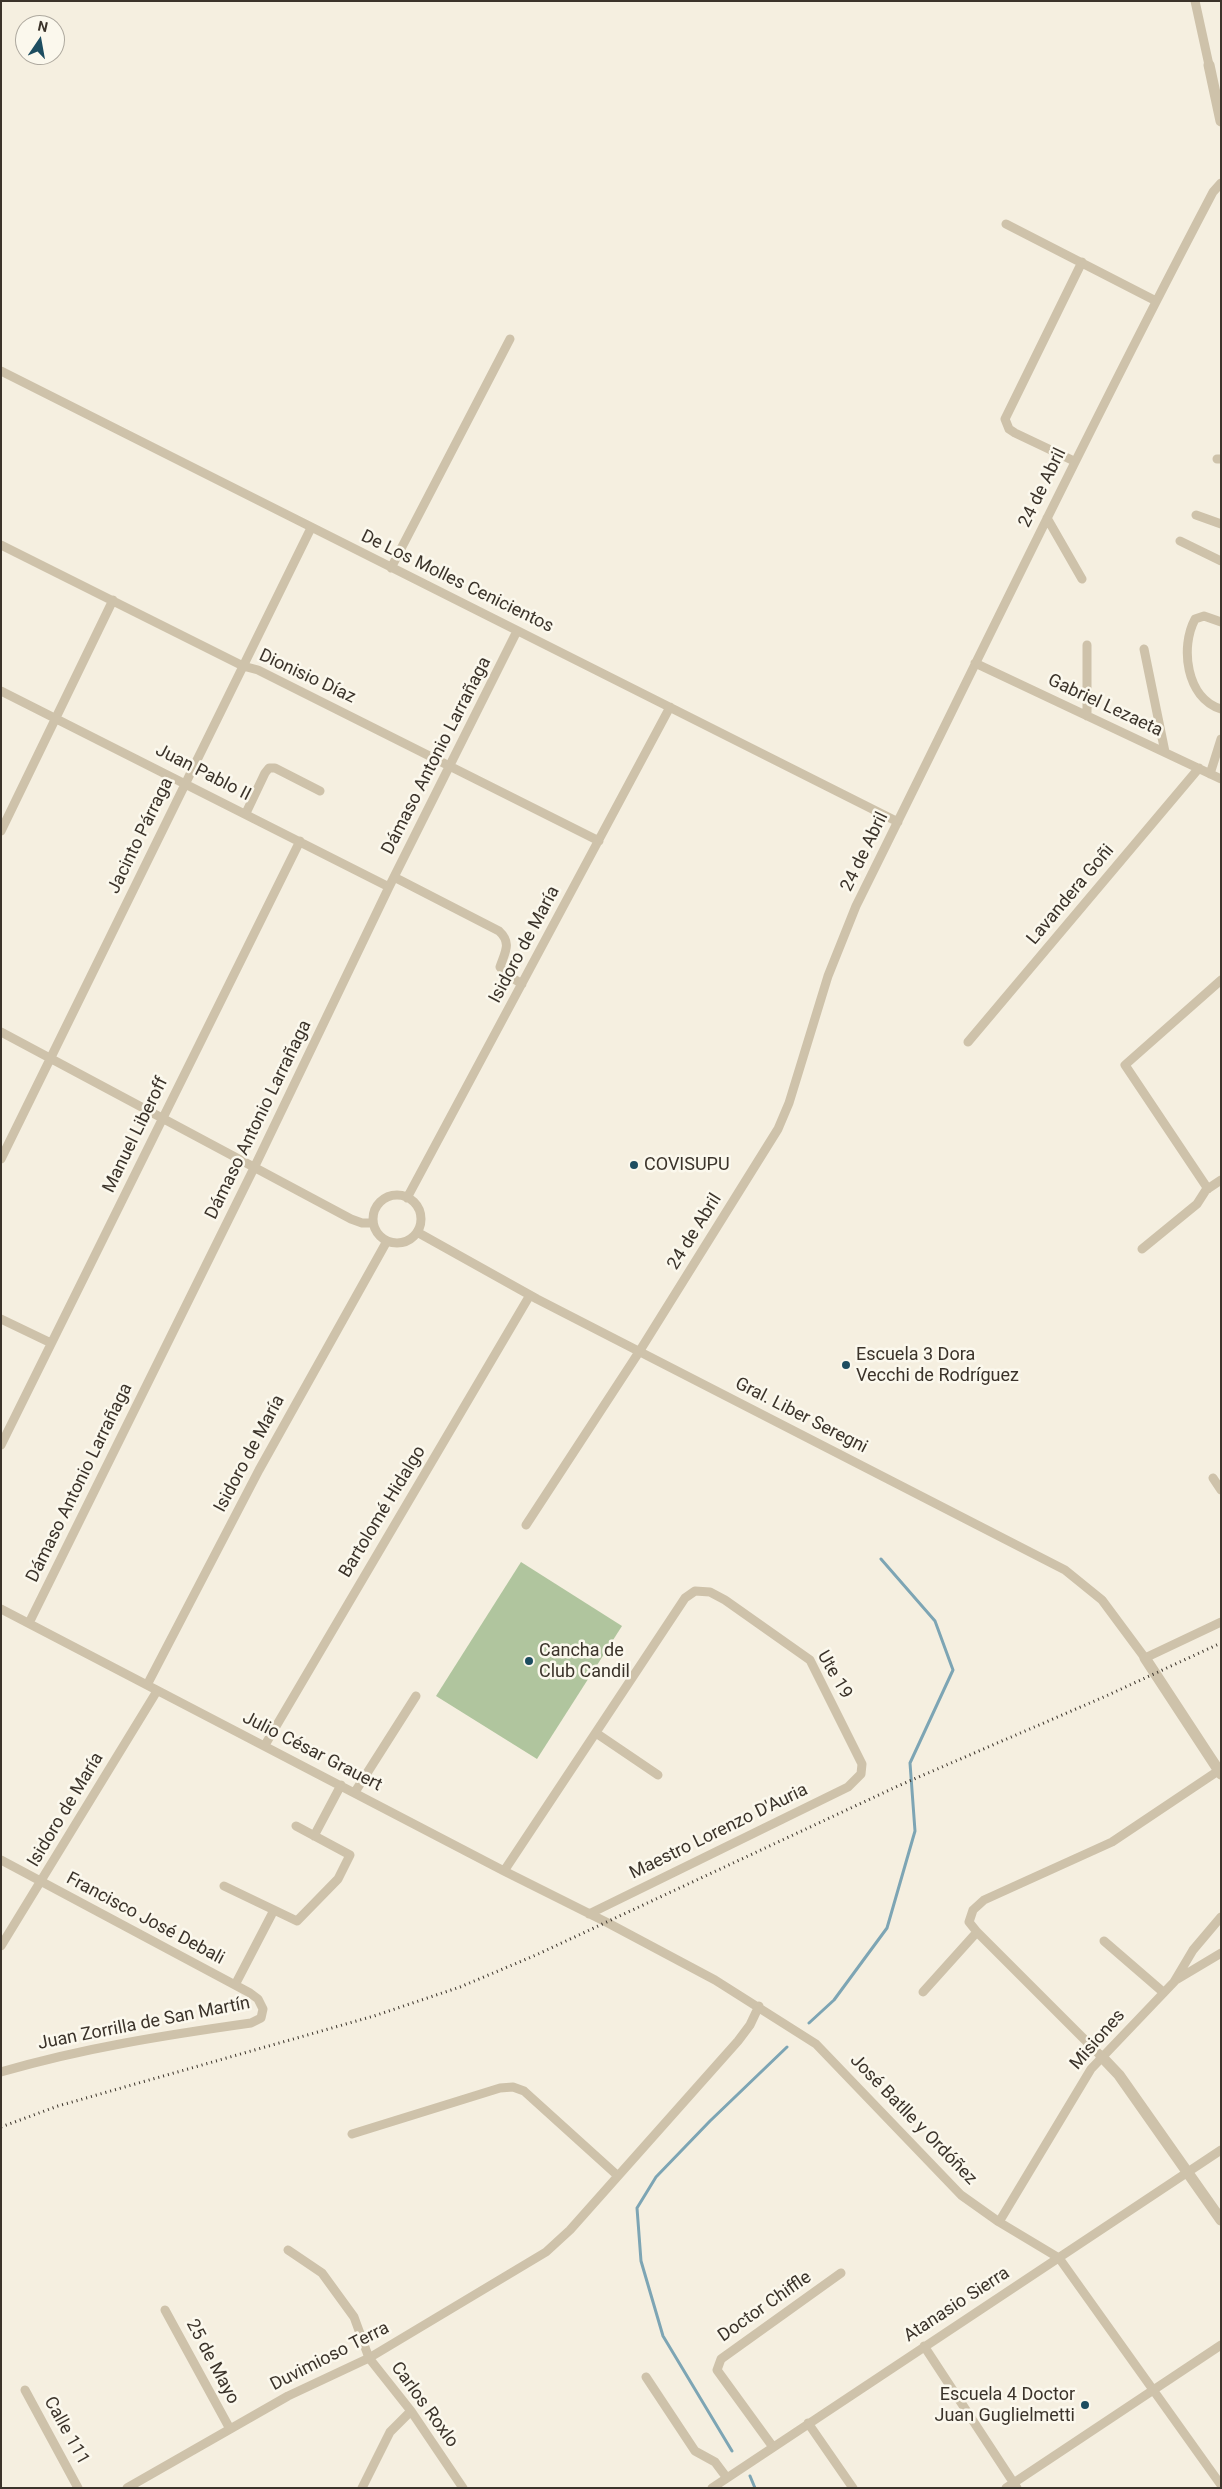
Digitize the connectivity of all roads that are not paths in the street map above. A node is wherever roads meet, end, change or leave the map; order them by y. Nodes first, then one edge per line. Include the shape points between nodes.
1 (1195, 1) edge
2 (1209, 65) junction
3 (1221, 70) edge
4 (1221, 121) edge
5 (1221, 183) edge
6 (1006, 224) dead end
7 (1082, 262) junction
8 (1156, 301) junction
9 (510, 339) dead end
10 (1, 371) edge
11 (1074, 461) junction
12 (1196, 516) dead end
13 (1047, 518) junction
14 (1221, 524) edge
15 (311, 528) junction
16 (1180, 541) dead end
17 (1, 545) edge
18 (1221, 561) edge
19 (391, 568) junction
20 (1082, 579) dead end
21 (113, 600) junction
22 (1221, 622) edge
23 (517, 631) junction
24 (1087, 645) dead end
25 (1144, 649) dead end
26 (975, 663) junction
27 (243, 666) junction
28 (1, 691) edge
29 (670, 707) junction
30 (1221, 709) edge
31 (1087, 716) junction
32 (56, 718) junction
33 (1221, 739) edge
34 (1165, 752) junction
35 (451, 766) junction
36 (1199, 768) junction
37 (1210, 774) junction
38 (1221, 779) edge
39 (185, 782) junction
40 (320, 791) dead end
41 (246, 813) junction
42 (898, 822) junction
43 (1, 831) edge
44 (300, 841) junction
45 (599, 841) junction
46 (394, 877) junction
47 (389, 887) junction
48 (1221, 980) edge
49 (522, 984) junction
50 (1, 1032) edge
51 (968, 1042) dead end
52 (50, 1059) junction
53 (162, 1120) junction
54 (1, 1159) edge
55 (254, 1168) junction
56 (1221, 1180) edge
57 (1208, 1189) junction
58 (407, 1198) junction
59 (373, 1224) junction
60 (417, 1232) junction
61 (387, 1241) junction
62 (1142, 1249) dead end
63 (530, 1295) junction
64 (1, 1319) edge
65 (51, 1343) junction
66 (639, 1352) junction
67 (1, 1445) edge
68 (1213, 1478) dead end
69 (1221, 1490) edge
70 (526, 1525) dead end
71 (1, 1608) edge
72 (1221, 1622) edge
73 (28, 1623) junction
74 (1145, 1658) junction
75 (147, 1685) junction
76 (157, 1691) junction
77 (416, 1696) dead end
78 (596, 1733) junction
79 (265, 1746) junction
80 (1220, 1772) edge
81 (861, 1774) joint
82 (658, 1775) dead end
83 (341, 1785) junction
84 (355, 1792) junction
85 (296, 1826) dead end
86 (314, 1836) junction
87 (1, 1860) edge
88 (504, 1871) junction
89 (42, 1881) junction
90 (224, 1886) dead end
91 (274, 1910) junction
92 (589, 1914) junction
93 (1221, 1917) edge
94 (608, 1923) joint
95 (977, 1932) junction
96 (1104, 1941) dead end
97 (1, 1946) edge
98 (1221, 1952) edge
99 (1174, 1982) junction
100 (235, 1985) junction
101 (923, 1992) dead end
102 (1163, 1992) junction
103 (758, 2006) junction
104 (263, 2015) joint
105 (1101, 2056) junction
106 (1, 2072) edge
107 (352, 2134) dead end
108 (1221, 2150) edge
109 (1187, 2172) junction
110 (618, 2176) junction
111 (1221, 2220) edge
112 (999, 2222) junction
113 (288, 2250) dead end
114 (1059, 2258) junction
115 (841, 2273) dead end
116 (165, 2310) dead end
117 (1221, 2345) edge
118 (924, 2346) junction
119 (369, 2358) junction
120 (646, 2377) dead end
121 (1153, 2388) junction
122 (25, 2390) dead end
123 (411, 2411) junction
124 (808, 2423) junction
125 (230, 2430) junction
126 (773, 2447) junction
127 (727, 2478) junction
128 (1221, 2485) edge
129 (1012, 2486) edge
130 (78, 2488) edge
131 (127, 2488) edge
132 (362, 2488) edge
133 (463, 2488) edge
134 (712, 2488) edge
135 (853, 2488) edge

1 - 2 street
2 - 3 street
2 - 4 street
5 - 8 street, 24 de Abril via 1213,192
6 - 7 street
7 - 8 street
7 - 11 street via 1005,419 1015,434
8 - 11 street, 24 de Abril
9 - 19 street
10 - 15 street, De Los Molles Cenicientos
11 - 13 street, 24 de Abril
12 - 14 street
13 - 20 street
13 - 26 street, 24 de Abril
15 - 19 street, De Los Molles Cenicientos
15 - 27 street, Jacinto Párraga
16 - 18 street
17 - 21 street, Dionisio Díaz
19 - 23 street, De Los Molles Cenicientos
21 - 27 street, Dionisio Díaz
21 - 32 street
22 - 30 street via 1204,616 1195,619 1191,625 1188,654 1189,673 1198,694
23 - 29 street, De Los Molles Cenicientos
23 - 35 street, Dámaso Antonio Larrañaga
24 - 31 street
25 - 34 street
26 - 31 street, Gabriel Lezaeta
26 - 42 street, 24 de Abril
27 - 35 street, Dionisio Díaz via 258,670
27 - 39 street, Jacinto Párraga
28 - 32 street, Juan Pablo II
29 - 42 street, De Los Molles Cenicientos
29 - 45 street, Isidoro de María
31 - 34 street, Gabriel Lezaeta
32 - 39 street, Juan Pablo II
32 - 43 street
33 - 37 street
34 - 36 street, Gabriel Lezaeta
35 - 45 street, Dionisio Díaz
35 - 46 street, Dámaso Antonio Larrañaga
36 - 37 street, Gabriel Lezaeta
36 - 51 street, Lavandera Goñi
37 - 38 street, Gabriel Lezaeta
39 - 41 street, Juan Pablo II
39 - 52 street, Jacinto Párraga
40 - 41 street via 276,768 269,768
41 - 44 street, Juan Pablo II
42 - 66 street, 24 de Abril via 836,954 778,1129
44 - 47 street, Juan Pablo II
44 - 53 street, Manuel Liberoff
45 - 49 street, Isidoro de María
46 - 47 street, Dámaso Antonio Larrañaga
46 - 49 street via 499,930 505,936 508,948 500,966
47 - 55 street, Dámaso Antonio Larrañaga
48 - 57 street via 1125,1065
49 - 58 street, Isidoro de María
50 - 52 street
52 - 53 street
52 - 54 street, Jacinto Párraga
53 - 55 street
53 - 65 street, Manuel Liberoff
55 - 59 street via 351,1219
55 - 73 street, Dámaso Antonio Larrañaga
56 - 57 street
57 - 62 street via 1197,1204
58 - 59 street via 394,1196 382,1200 374,1211
58 - 60 street via 419,1210 421,1222
59 - 61 street
60 - 61 street via 407,1241
60 - 63 street, Gral. Liber Seregni
61 - 75 street, Isidoro de María via 259,1470
63 - 66 street, Gral. Liber Seregni
63 - 79 street, Bartolomé Hidalgo
64 - 65 street
65 - 67 street, Manuel Liberoff
66 - 70 street, 24 de Abril
66 - 74 street, Gral. Liber Seregni via 1065,1570 1102,1600
68 - 69 street
71 - 73 street, Julio César Grauert
72 - 74 street
73 - 75 street, Julio César Grauert
74 - 80 street
75 - 76 street, Julio César Grauert
76 - 79 street, Julio César Grauert
76 - 89 street, Isidoro de María
77 - 84 street
78 - 81 street, Ute 19 via 679,1606 695,1591 710,1592 810,1660 862,1764
78 - 82 street
78 - 88 street
79 - 83 street, Julio César Grauert
80 - 95 street via 1112,1842 984,1900 973,1910 969,1922
81 - 92 street, Maestro Lorenzo D'Auria via 848,1787
83 - 84 street, Julio César Grauert
83 - 86 street
84 - 88 street, Julio César Grauert
85 - 86 street
86 - 91 street via 350,1854 338,1879 298,1921
87 - 89 street, Francisco José Debali
88 - 92 street, Julio César Grauert
89 - 97 street, Isidoro de María
89 - 100 street, Francisco José Debali
90 - 91 street
91 - 100 street
92 - 94 street, Julio César Grauert
93 - 99 street, Misiones via 1193,1950
94 - 103 street, José Batlle y Ordóñez
95 - 101 street
95 - 105 street
96 - 102 street
98 - 99 street
99 - 102 street, Misiones
100 - 104 street, Francisco José Debali via 258,1999 264,2009
102 - 105 street, Misiones
103 - 110 street, Duvimioso Terra via 738,2041
103 - 112 street, José Batlle y Ordóñez via 827,2053 946,2181
104 - 106 street, Juan Zorrilla de San Martín via 251,2024 125,2041
105 - 109 street via 1119,2075
105 - 112 street, Misiones via 1084,2078
107 - 110 street via 500,2088 513,2087 524,2091
108 - 109 street, Atanasio Sierra
109 - 111 street
109 - 114 street, Atanasio Sierra
110 - 119 street, Duvimioso Terra via 546,2252
112 - 114 street, José Batlle y Ordóñez
113 - 119 street, Carlos Roxlo via 322,2273 354,2317
114 - 118 street, Atanasio Sierra
114 - 121 street, José Batlle y Ordóñez
115 - 126 street, Doctor Chiffle via 721,2359 718,2370
116 - 125 street, 25 de Mayo
117 - 121 street
118 - 124 street, Atanasio Sierra
118 - 129 street
119 - 123 street, Carlos Roxlo
119 - 125 street, Duvimioso Terra via 331,2373
120 - 127 street via 695,2451 715,2462
121 - 128 street, José Batlle y Ordóñez
121 - 129 street
122 - 130 street, Calle 111
123 - 132 street via 390,2432
123 - 133 street, Carlos Roxlo
124 - 126 street, Atanasio Sierra
124 - 135 street
125 - 131 street, Duvimioso Terra
126 - 127 street, Atanasio Sierra
127 - 134 street, Atanasio Sierra

